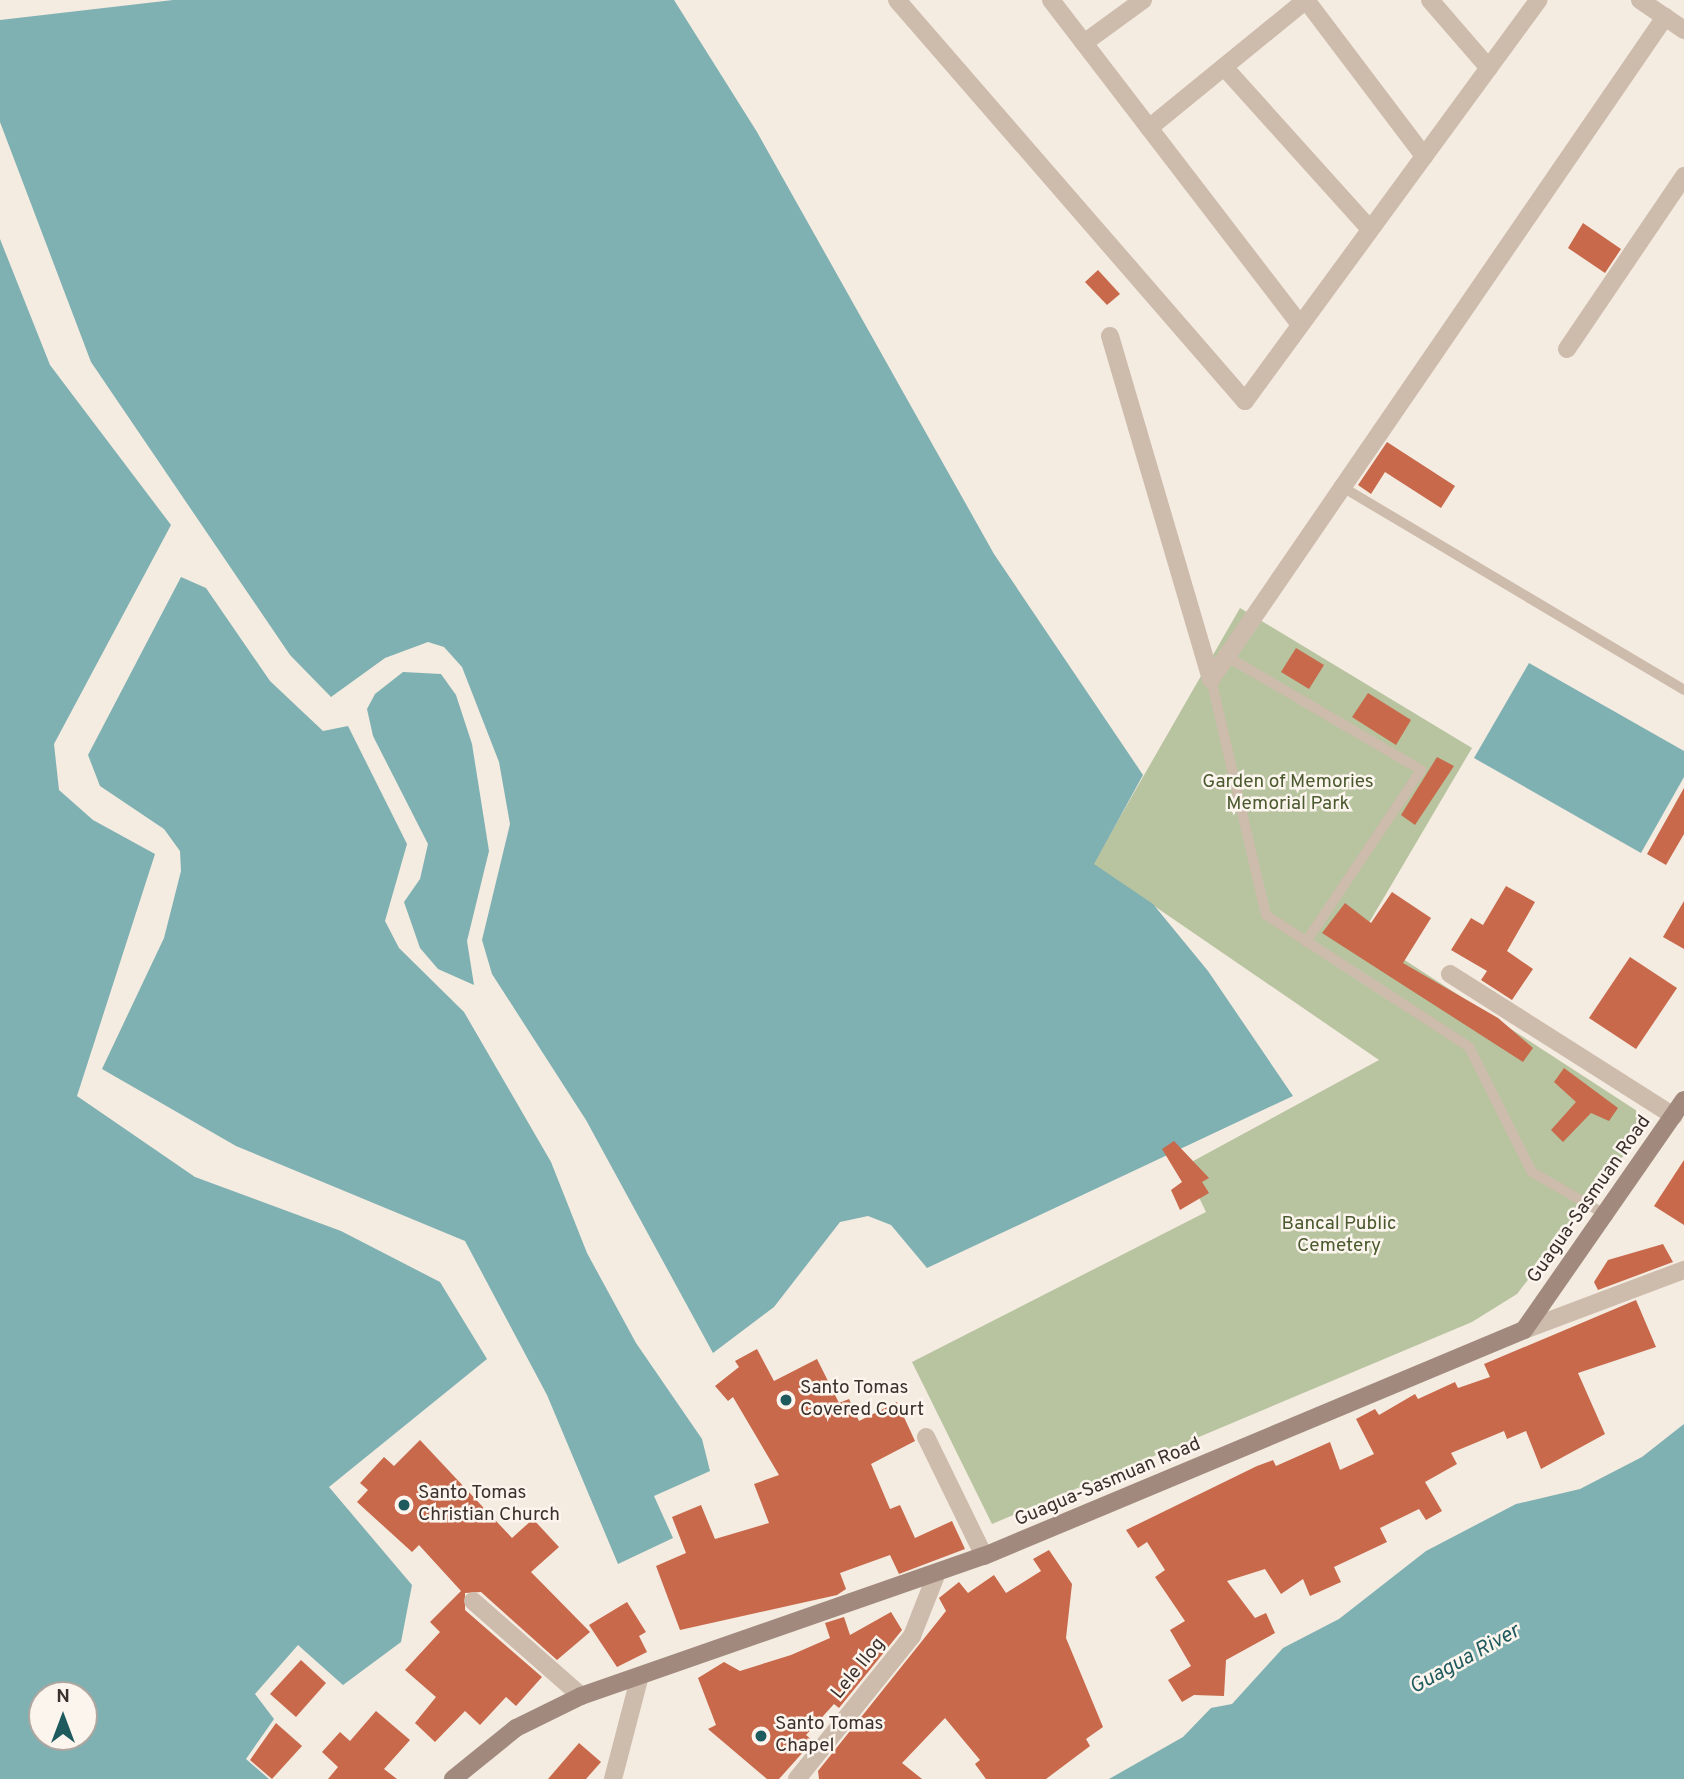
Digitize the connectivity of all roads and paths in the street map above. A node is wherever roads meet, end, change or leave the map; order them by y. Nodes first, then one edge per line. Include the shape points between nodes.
1 (897, 0) edge
2 (1051, 0) edge
3 (1143, 0) edge
4 (1306, 0) edge
5 (1430, 0) edge
6 (1539, 0) edge
7 (1640, 0) edge
8 (1665, 17) junction
9 (1684, 30) edge
10 (1084, 43) junction
11 (1224, 67) junction
12 (1489, 68) junction
13 (1149, 128) junction
14 (1424, 156) junction
15 (1684, 176) edge
16 (1370, 229) junction
17 (1300, 325) junction
18 (1110, 336) dead end
19 (1567, 349) dead end
20 (1339, 485) junction
21 (1226, 656) junction
22 (1211, 679) junction
23 (1684, 690) edge
24 (1306, 942) junction
25 (1450, 974) dead end
26 (1684, 1100) edge
27 (1674, 1116) junction
28 (1608, 1216) junction
29 (1684, 1270) edge
30 (1524, 1330) junction
31 (926, 1437) dead end
32 (984, 1556) junction
33 (936, 1575) junction
34 (473, 1601) dead end
35 (639, 1679) junction
36 (581, 1696) junction
37 (453, 1779) edge
38 (613, 1779) edge
39 (797, 1779) edge

1 - 17 street via 1245,401
2 - 10 street
3 - 10 street
4 - 11 street
4 - 14 street
5 - 12 street
6 - 12 street
7 - 8 street
8 - 9 street
8 - 20 street
10 - 13 street
11 - 13 street
11 - 16 street
12 - 14 street
13 - 17 street
14 - 16 street
15 - 19 street
16 - 17 street
18 - 22 street
20 - 21 street
20 - 23 lane
21 - 22 street
21 - 24 lane via 1421,770
22 - 24 lane via 1260,899 1266,915
24 - 28 lane via 1469,1047 1532,1171
25 - 27 street
26 - 27 main road, Guagua-Sasmuan Road
27 - 28 main road, Guagua-Sasmuan Road
28 - 30 main road, Guagua-Sasmuan Road
29 - 30 street
30 - 32 main road, Guagua-Sasmuan Road
31 - 32 street
32 - 33 main road, Guagua-Sasmuan Road
33 - 35 main road, Guagua-Sasmuan Road
33 - 39 street, Lele Ilog via 912,1636
34 - 36 street
35 - 36 main road, Guagua-Sasmuan Road
35 - 38 street
36 - 37 main road, Guagua-Sasmuan Road via 516,1728

